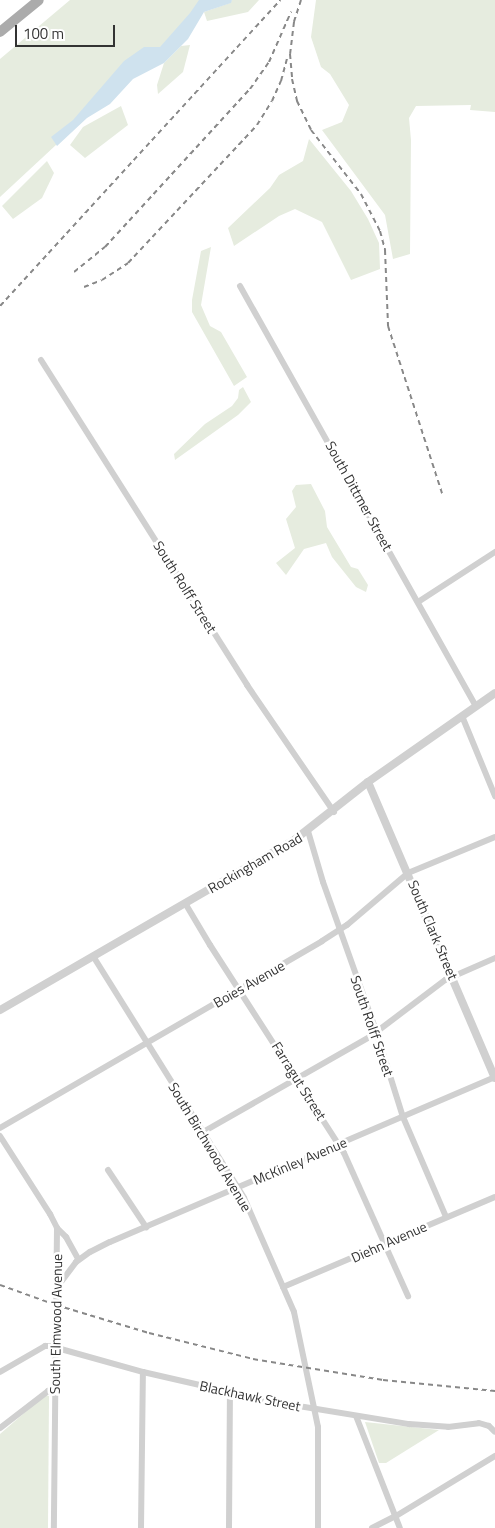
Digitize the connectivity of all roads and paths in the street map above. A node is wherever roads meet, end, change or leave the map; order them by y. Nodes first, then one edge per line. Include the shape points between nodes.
1 (39, 0) edge
2 (0, 32) edge
3 (240, 286) dead end
4 (41, 360) dead end
5 (495, 552) edge
6 (418, 602) junction
7 (495, 693) edge
8 (476, 706) junction
9 (462, 716) junction
10 (368, 782) junction
11 (495, 796) edge
12 (334, 812) junction
13 (308, 831) junction
14 (495, 837) edge
15 (408, 872) junction
16 (185, 903) junction
17 (339, 930) junction
18 (93, 956) junction
19 (495, 958) edge
20 (453, 977) junction
21 (240, 989) junction
22 (0, 1010) edge
23 (376, 1031) junction
24 (148, 1043) junction
25 (296, 1077) junction
26 (495, 1078) edge
27 (403, 1117) junction
28 (0, 1128) edge
29 (203, 1132) junction
30 (0, 1136) edge
31 (339, 1145) junction
32 (108, 1170) dead end
33 (238, 1187) junction
34 (495, 1197) edge
35 (446, 1217) junction
36 (146, 1227) junction
37 (57, 1228) junction
38 (384, 1244) junction
39 (79, 1260) junction
40 (58, 1286) junction
41 (283, 1287) junction
42 (408, 1296) dead end
43 (55, 1347) junction
44 (0, 1372) edge
45 (143, 1372) junction
46 (56, 1390) junction
47 (230, 1393) junction
48 (315, 1410) junction
49 (356, 1416) junction
50 (0, 1428) edge
51 (495, 1432) edge
52 (495, 1456) edge
53 (396, 1516) junction
54 (54, 1528) edge
55 (141, 1528) edge
56 (228, 1528) edge
57 (318, 1528) edge
58 (372, 1528) edge
59 (400, 1528) edge

1 - 2 main road
3 - 6 street, South Dittmer Street
4 - 12 street, South Rolff Street via 247,685
5 - 6 street
6 - 8 street, South Dittmer Street
7 - 8 street, Rockingham Road
8 - 9 street, Rockingham Road
9 - 10 street, Rockingham Road
9 - 11 street
10 - 12 street, Rockingham Road
10 - 15 street, South Clark Street
12 - 13 street, Rockingham Road
13 - 16 street, Rockingham Road
13 - 17 street, South Rolff Street
14 - 15 street, Boies Avenue
15 - 17 street, Boies Avenue
15 - 20 street, South Clark Street
16 - 18 street, Rockingham Road
16 - 21 street, Farragut Street
17 - 21 street, Boies Avenue
17 - 23 street, South Rolff Street
18 - 22 street, Rockingham Road
18 - 24 street, South Birchwood Avenue
19 - 20 street
20 - 23 street
20 - 26 street, South Clark Street
21 - 24 street, Boies Avenue
21 - 25 street, Farragut Street
23 - 25 street
23 - 27 street, South Rolff Street
24 - 28 street, Boies Avenue
24 - 29 street, South Birchwood Avenue
25 - 29 street
25 - 31 street, Farragut Street
26 - 27 street, McKinley Avenue
27 - 31 street, McKinley Avenue
27 - 35 street, South Rolff Street
29 - 33 street, South Birchwood Avenue
30 - 37 street, South Elmwood Avenue
31 - 33 street, McKinley Avenue
31 - 38 street, Farragut Street
32 - 36 street
33 - 36 street, McKinley Avenue
33 - 41 street, South Birchwood Avenue
34 - 35 street, Diehn Avenue
35 - 38 street, Diehn Avenue
36 - 39 street, McKinley Avenue
37 - 39 street
37 - 40 street, South Elmwood Avenue
38 - 41 street, Diehn Avenue
38 - 42 street, Farragut Street
39 - 40 street, McKinley Avenue
40 - 43 street, South Elmwood Avenue
41 - 48 street, South Birchwood Avenue via 294,1312
43 - 44 street via 45,1346
43 - 45 street, Blackhawk Street
43 - 46 street, South Elmwood Avenue
45 - 47 street, Blackhawk Street
45 - 55 street
46 - 50 street via 48,1391
46 - 54 street, South Elmwood Avenue
47 - 48 street, Blackhawk Street
47 - 56 street
48 - 49 street, Blackhawk Street
48 - 57 street, South Birchwood Avenue via 318,1427
49 - 51 street, Blackhawk Street via 448,1427 479,1423
49 - 53 street
52 - 53 street
53 - 58 street
53 - 59 street

